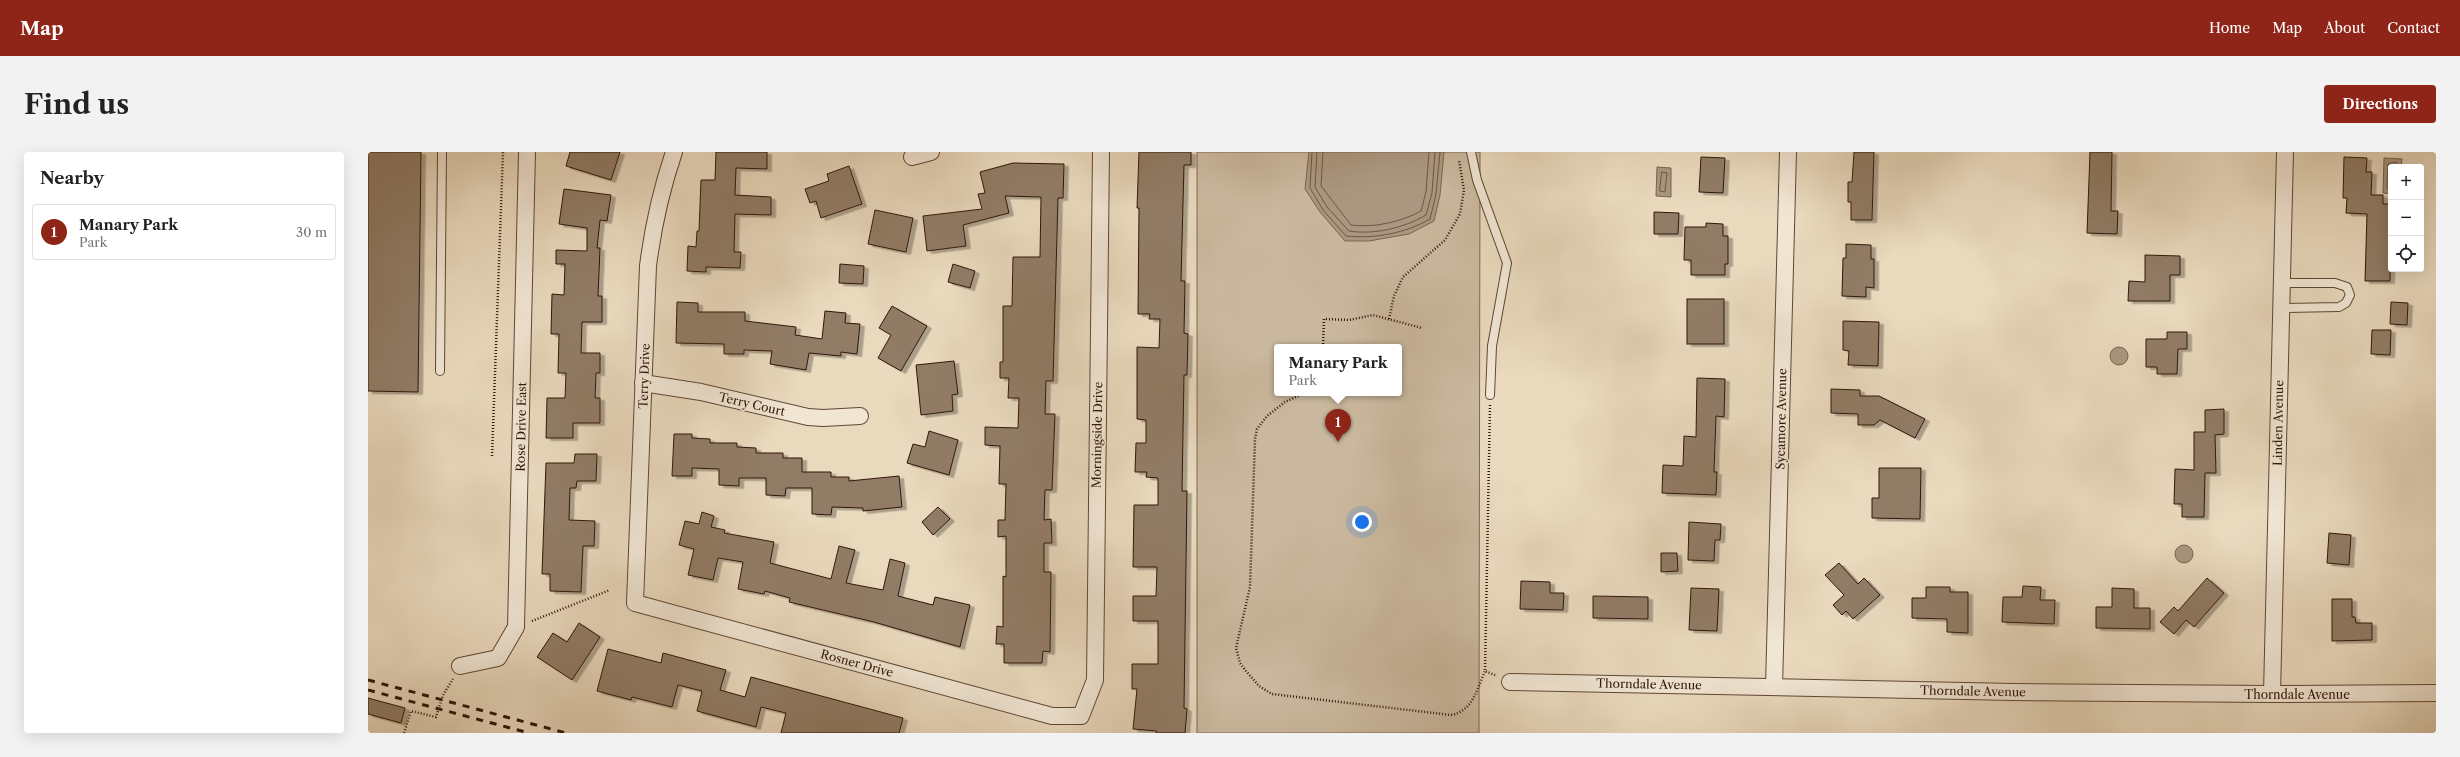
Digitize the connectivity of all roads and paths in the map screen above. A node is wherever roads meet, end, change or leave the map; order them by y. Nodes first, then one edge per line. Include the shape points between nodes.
1 (442, 152) edge
2 (503, 152) edge
3 (527, 152) edge
4 (674, 152) edge
5 (932, 152) edge
6 (1101, 152) edge
7 (1471, 152) edge
8 (1788, 152) edge
9 (2285, 152) edge
10 (912, 158) dead end
11 (1459, 158) dead end
12 (2282, 283) junction
13 (2281, 308) junction
14 (1389, 319) junction
15 (1422, 328) dead end
16 (1323, 344) edge
17 (440, 371) dead end
18 (643, 384) junction
19 (1490, 395) joint
20 (1299, 396) edge
21 (860, 416) dead end
22 (492, 456) dead end
23 (610, 590) dead end
24 (634, 603) joint
25 (516, 627) junction
26 (460, 666) dead end
27 (1485, 671) junction
28 (1510, 682) joint
29 (1774, 687) junction
30 (2436, 692) edge
31 (2272, 694) junction
32 (443, 695) dead end
33 (1081, 716) joint
34 (404, 733) edge

1 - 17 lane
2 - 22 path
3 - 25 street, Rose Drive East
4 - 18 street, Terry Drive via 662,188 652,232
5 - 10 street
6 - 33 street, Morningside Drive via 1094,680
7 - 19 lane via 1477,180 1507,263 1492,346
8 - 29 street, Sycamore Avenue
9 - 12 street, Linden Avenue
11 - 14 path via 1464,190 1460,214 1445,240 1403,277 1394,296
12 - 13 street, Linden Avenue
12 - 13 lane via 2336,283 2347,286 2350,294 2346,303 2339,307
13 - 31 street, Linden Avenue
14 - 15 path
14 - 16 path via 1373,315 1348,320 1324,320
18 - 21 street, Terry Court via 701,392 808,417
18 - 24 street, Terry Drive
19 - 27 path
20 - 27 path via 1275,409 1257,429 1253,467 1250,587 1236,641 1237,655 1243,667 1256,683 1272,694 1451,715 1468,706
23 - 25 path
24 - 33 street, Rosner Drive via 1052,716
25 - 26 street, Rose Drive East via 498,658
27 - 28 path
28 - 29 street, Thorndale Avenue
29 - 31 street, Thorndale Avenue
30 - 31 street, Thorndale Avenue
32 - 34 path via 436,717 411,711

